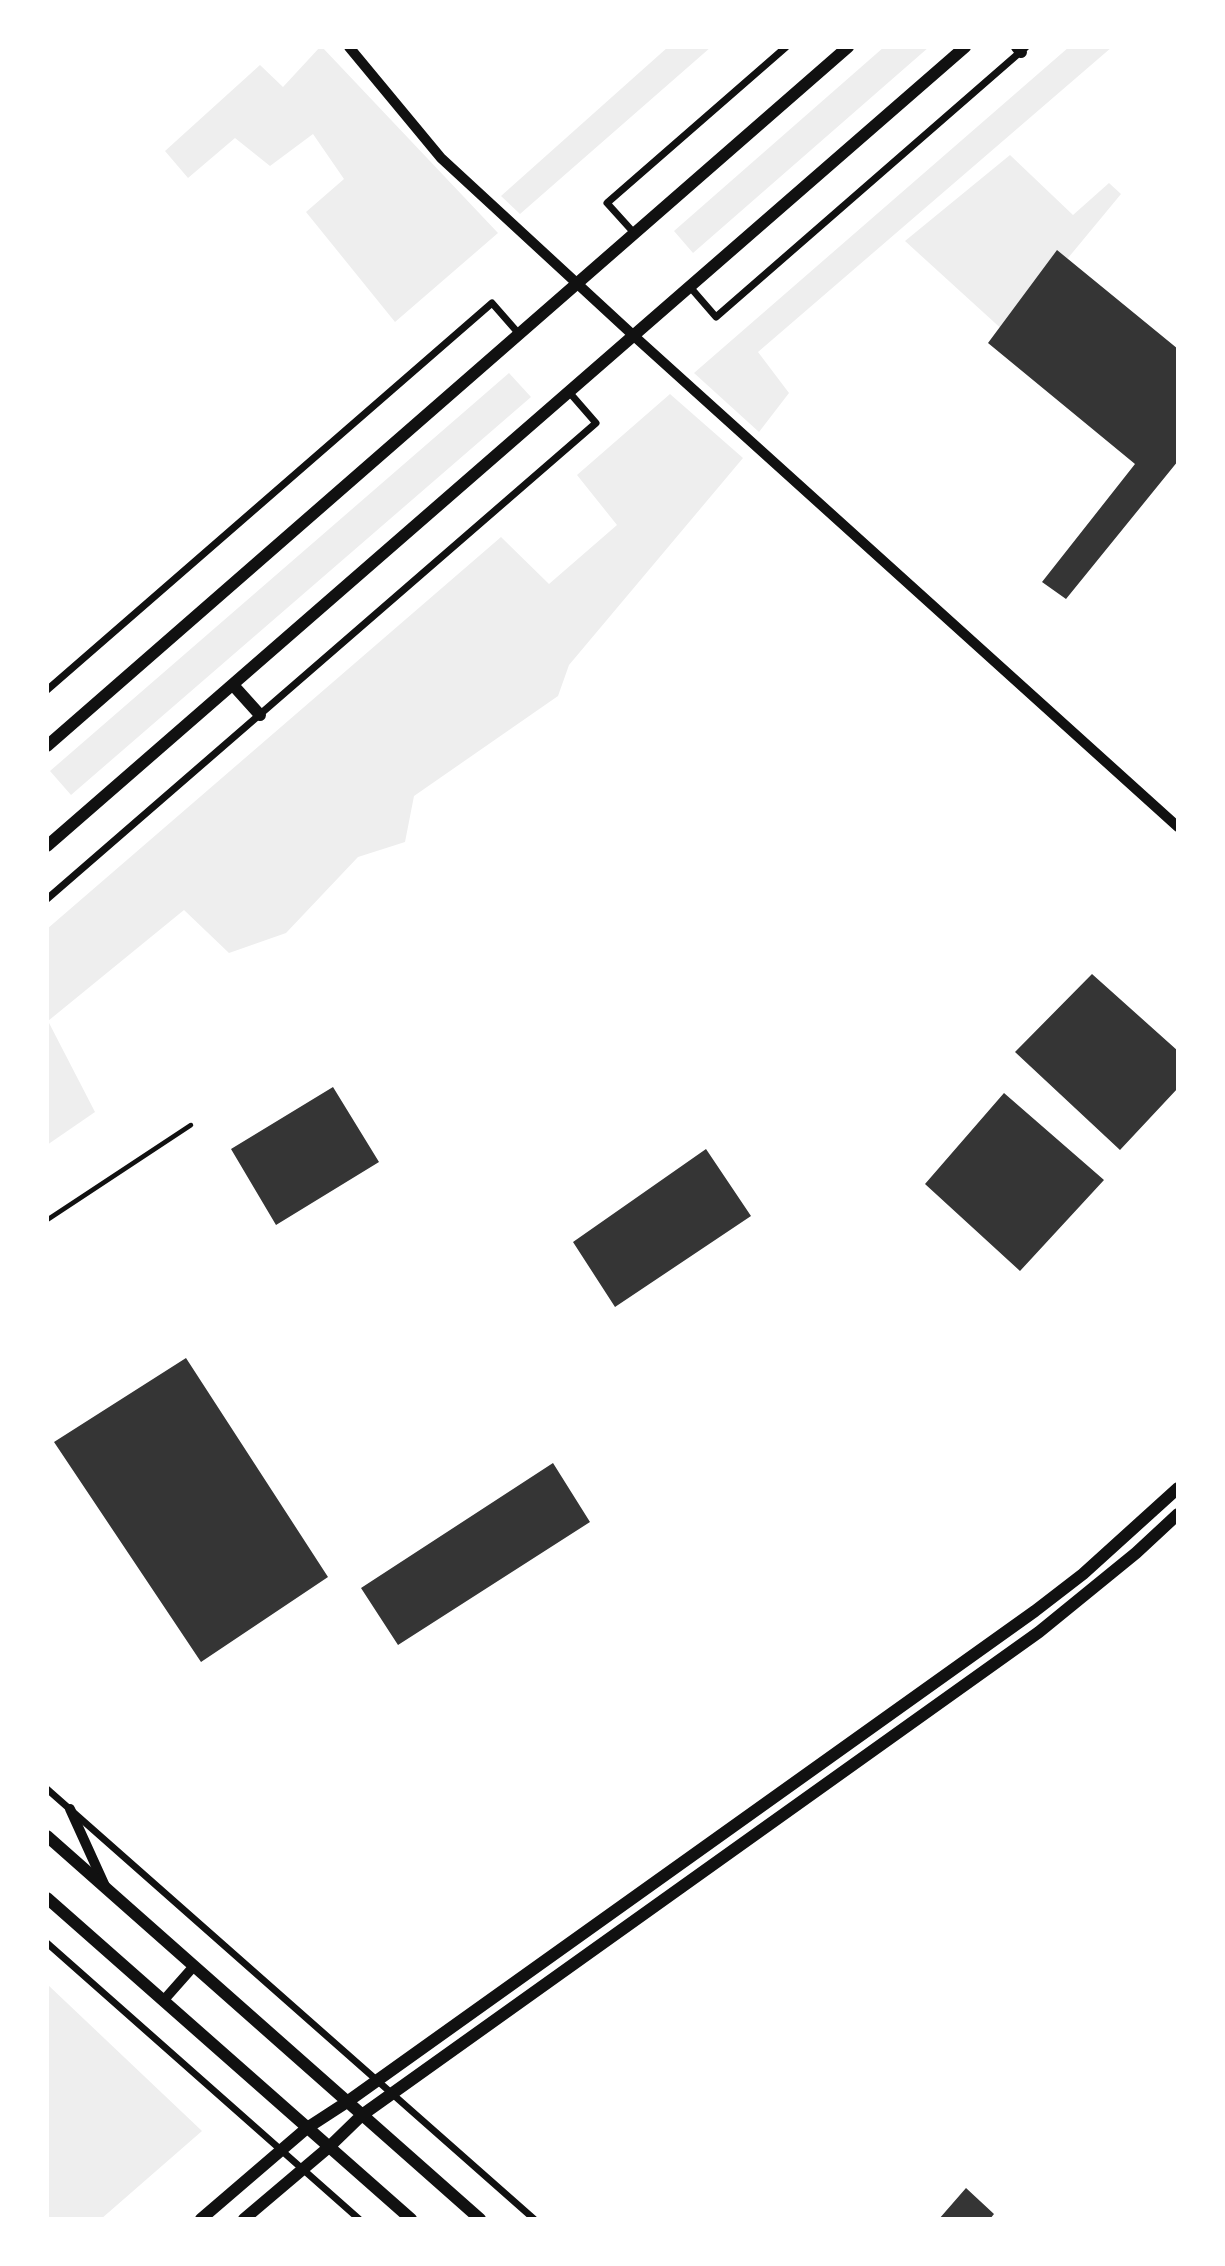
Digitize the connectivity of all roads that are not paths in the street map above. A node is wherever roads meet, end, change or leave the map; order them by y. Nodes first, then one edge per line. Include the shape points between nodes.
1 (349, 47) edge
2 (786, 47) edge
3 (848, 47) edge
4 (965, 47) edge
5 (1021, 49) edge
6 (635, 234) junction
7 (578, 284) junction
8 (690, 287) junction
9 (520, 335) junction
10 (634, 336) junction
11 (569, 392) junction
12 (233, 685) junction
13 (47, 690) edge
14 (260, 715) junction
15 (47, 746) edge
16 (1178, 827) edge
17 (47, 846) edge
18 (47, 899) edge
19 (191, 1125) dead end
20 (47, 1220) edge
21 (1178, 1488) edge
22 (1178, 1514) edge
23 (47, 1789) edge
24 (70, 1809) junction
25 (47, 1836) edge
26 (107, 1888) junction
27 (47, 1898) edge
28 (47, 1943) edge
29 (194, 1966) junction
30 (163, 2001) junction
31 (377, 2080) junction
32 (392, 2093) junction
33 (347, 2102) junction
34 (362, 2115) junction
35 (307, 2128) junction
36 (329, 2147) junction
37 (281, 2150) junction
38 (303, 2169) junction
39 (201, 2219) edge
40 (244, 2219) edge
41 (359, 2219) edge
42 (411, 2219) edge
43 (480, 2219) edge
44 (534, 2219) edge

1 - 7 street via 441,158
2 - 6 street via 607,203
3 - 6 main road
4 - 8 main road
5 - 8 street via 716,317
6 - 7 main road
7 - 9 main road
7 - 10 street
8 - 10 main road
9 - 13 street via 492,303
9 - 15 main road
10 - 11 main road
10 - 16 street
11 - 12 main road
11 - 14 street via 596,423
12 - 14 main road
12 - 17 main road
14 - 18 street
19 - 20 lane
21 - 31 main road via 1083,1574 1034,1611
22 - 32 main road via 1039,1632
23 - 24 street
24 - 26 street
24 - 31 street
25 - 26 main road
26 - 29 main road
27 - 30 main road
28 - 37 street
29 - 30 street
29 - 33 main road
30 - 35 main road
31 - 32 street
31 - 33 main road
32 - 34 main road
32 - 44 street
33 - 34 main road
33 - 35 main road
34 - 36 main road
34 - 43 main road
35 - 36 main road
35 - 37 main road
36 - 38 main road
36 - 42 main road
37 - 38 street
37 - 39 main road
38 - 40 main road
38 - 41 street

